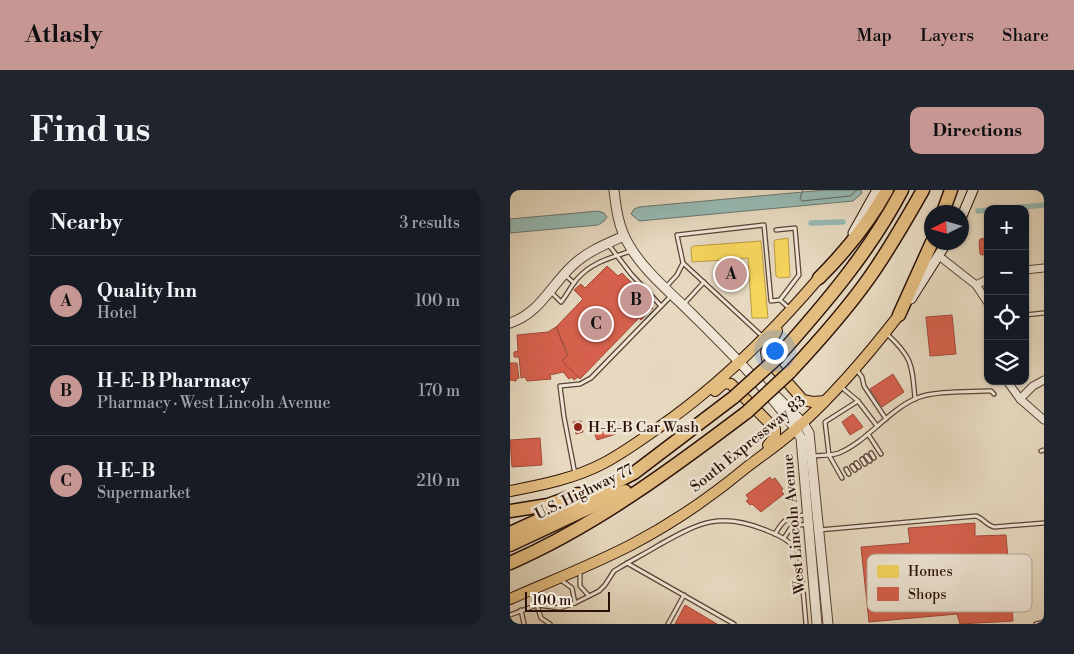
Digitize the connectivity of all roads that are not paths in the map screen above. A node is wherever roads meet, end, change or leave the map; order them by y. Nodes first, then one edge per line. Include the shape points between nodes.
1 (614, 190) edge
2 (877, 190) edge
3 (887, 190) edge
4 (902, 190) edge
5 (923, 190) edge
6 (951, 190) edge
7 (973, 190) edge
8 (946, 205) edge
9 (967, 205) edge
10 (776, 230) dead end
11 (624, 236) junction
12 (607, 243) junction
13 (632, 250) junction
14 (928, 250) edge
15 (943, 250) edge
16 (616, 255) junction
17 (940, 256) junction
18 (683, 263) junction
19 (1044, 268) edge
20 (1029, 270) edge
21 (564, 274) junction
22 (819, 278) junction
23 (984, 281) edge
24 (704, 282) junction
25 (574, 283) junction
26 (976, 285) junction
27 (669, 291) junction
28 (550, 292) junction
29 (984, 297) edge
30 (780, 300) junction
31 (683, 305) junction
32 (660, 306) junction
33 (792, 310) junction
34 (1044, 313) edge
35 (899, 315) junction
36 (1029, 315) edge
37 (784, 320) junction
38 (510, 323) edge
39 (886, 333) junction
40 (765, 338) junction
41 (740, 362) junction
42 (856, 368) junction
43 (1044, 380) edge
44 (1010, 385) edge
45 (840, 386) junction
46 (994, 394) dead end
47 (1020, 398) junction
48 (915, 399) junction
49 (825, 401) junction
50 (858, 401) junction
51 (677, 415) junction
52 (886, 419) junction
53 (1044, 420) edge
54 (799, 426) junction
55 (877, 426) junction
56 (868, 434) junction
57 (862, 439) junction
58 (857, 442) junction
59 (864, 443) dead end
60 (860, 446) dead end
61 (871, 453) dead end
62 (837, 454) junction
63 (880, 454) dead end
64 (829, 455) junction
65 (812, 456) junction
66 (866, 456) dead end
67 (840, 458) dead end
68 (874, 458) dead end
69 (862, 459) dead end
70 (870, 461) dead end
71 (856, 463) dead end
72 (865, 464) dead end
73 (852, 466) dead end
74 (642, 467) junction
75 (860, 467) dead end
76 (672, 468) junction
77 (846, 469) dead end
78 (855, 470) dead end
79 (575, 474) junction
80 (849, 474) dead end
81 (842, 478) dead end
82 (729, 482) junction
83 (510, 491) edge
84 (510, 511) edge
85 (808, 519) junction
86 (1044, 523) edge
87 (818, 530) junction
88 (510, 533) edge
89 (775, 534) junction
90 (784, 538) junction
91 (510, 545) edge
92 (510, 563) edge
93 (627, 563) junction
94 (580, 569) junction
95 (559, 578) junction
96 (684, 595) junction
97 (589, 596) junction
98 (510, 599) edge
99 (575, 603) junction
100 (537, 605) junction
101 (521, 610) junction
102 (510, 615) edge
103 (1044, 622) edge
104 (524, 624) edge
105 (550, 624) edge
106 (668, 624) edge
107 (734, 624) edge
108 (806, 624) edge
109 (817, 624) edge
110 (828, 624) edge
111 (1036, 624) edge

1 - 11 street, West Lincoln Avenue
2 - 22 street via 847,242
3 - 22 highway via 845,252
4 - 74 highway, bridge via 851,270 776,359 734,397
5 - 76 highway, bridge via 869,278 790,372 746,412
6 - 8 highway
7 - 9 street
10 - 30 lane via 796,228 799,275
11 - 12 street
11 - 13 street, West Lincoln Avenue
12 - 16 lane
12 - 21 street via 588,253
13 - 16 lane
13 - 27 street, West Lincoln Avenue
14 - 35 highway
15 - 17 street, South Expressway 83
16 - 25 lane via 593,266
16 - 32 lane
17 - 26 street
17 - 35 street, South Expressway 83
18 - 24 lane
18 - 27 lane
18 - 30 lane via 677,234 764,226 771,301
19 - 20 street
21 - 25 lane
21 - 28 street
22 - 33 main road
23 - 26 street
24 - 31 lane
24 - 40 lane
25 - 28 lane via 561,302
26 - 29 street
27 - 31 street, West Lincoln Avenue
27 - 32 lane
28 - 38 street via 531,312
30 - 33 lane
31 - 41 street, West Lincoln Avenue
32 - 79 lane via 591,378 580,384 560,386
33 - 37 main road
34 - 36 lane
35 - 39 main road, South Expressway 83
37 - 40 main road
37 - 49 main road via 768,344 767,359 803,400
39 - 42 main road, South Expressway 83
39 - 48 lane via 908,357
40 - 41 main road
41 - 51 main road
41 - 54 street, West Lincoln Avenue
42 - 45 main road, South Expressway 83
42 - 52 lane
43 - 47 street
44 - 47 street
45 - 49 main road, South Expressway 83
45 - 50 lane
46 - 48 lane via 986,391
47 - 53 street
48 - 52 lane
49 - 54 main road, South Expressway 83
50 - 55 lane
50 - 64 lane via 826,422
51 - 79 main road via 603,464
51 - 82 main road via 692,409 720,386 731,384 774,429 774,440 730,475
52 - 55 lane
54 - 65 street, West Lincoln Avenue via 809,433
54 - 82 main road, South Expressway 83
54 - 85 street, West Lincoln Avenue
55 - 56 lane
56 - 57 lane
56 - 63 lane
57 - 58 lane
57 - 59 lane
58 - 60 lane
58 - 62 lane via 854,447
61 - 68 lane
62 - 64 lane
62 - 67 lane
64 - 65 lane
64 - 81 lane
65 - 87 street, West Lincoln Avenue
66 - 70 lane
69 - 72 lane
71 - 75 lane
73 - 78 lane
74 - 84 highway via 558,502
74 - 88 highway, U.S. Highway 77 via 576,503
76 - 91 highway, U.S. Highway 77
76 - 92 highway via 633,495 534,553
77 - 80 lane
79 - 83 main road via 543,485
82 - 94 main road, South Expressway 83 via 665,526
85 - 89 lane via 787,519
85 - 90 lane via 792,526
85 - 109 street, West Lincoln Avenue
86 - 87 lane via 994,527 976,516
87 - 110 street, West Lincoln Avenue
89 - 90 lane
89 - 93 lane via 737,521 708,522 685,530
90 - 108 lane via 800,556
93 - 96 lane
93 - 97 lane via 614,572 603,589
94 - 95 main road, South Expressway 83
94 - 97 lane via 580,586
95 - 98 main road, South Expressway 83
95 - 99 lane via 572,588
96 - 106 lane
96 - 107 lane
97 - 99 lane
99 - 100 lane via 560,608
100 - 101 lane
100 - 105 lane via 541,618
101 - 102 lane
101 - 104 lane
103 - 111 lane

